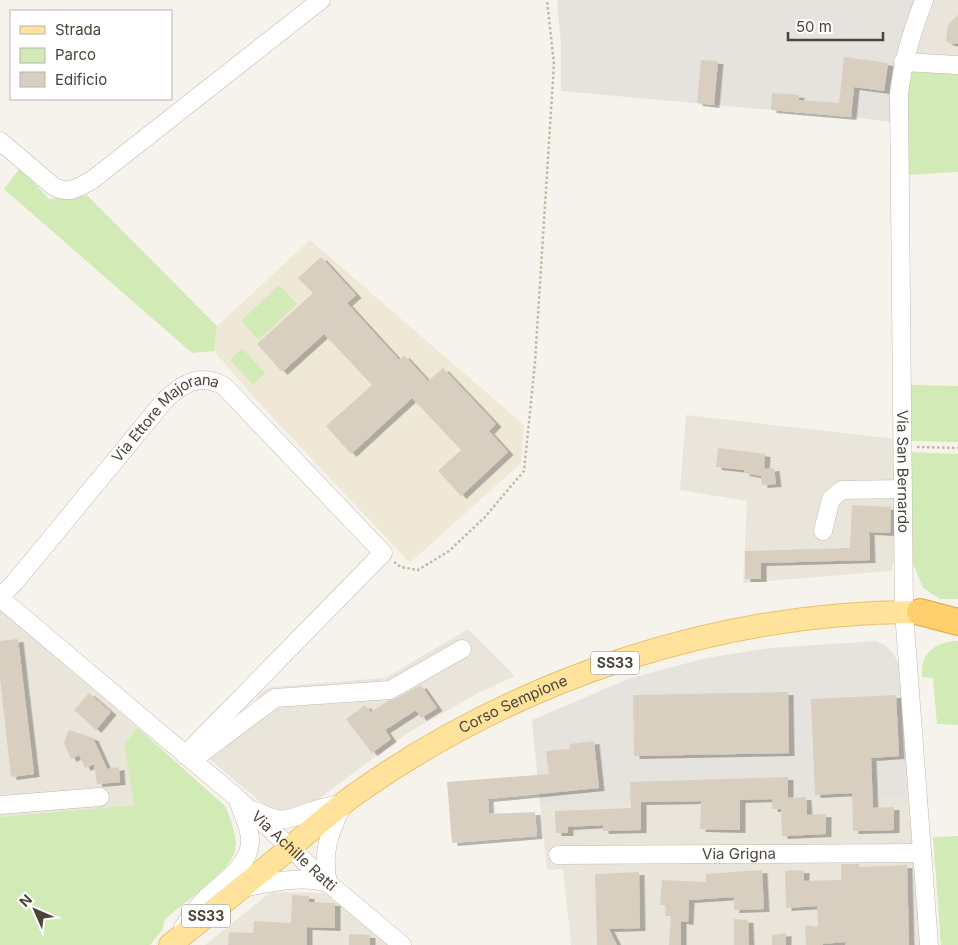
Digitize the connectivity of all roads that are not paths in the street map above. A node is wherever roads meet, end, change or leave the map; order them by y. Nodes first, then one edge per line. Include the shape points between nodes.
1 (321, 0) edge
2 (924, 0) edge
3 (903, 62) junction
4 (958, 65) edge
5 (0, 141) edge
6 (903, 489) junction
7 (823, 531) dead end
8 (0, 598) edge
9 (958, 608) edge
10 (912, 612) junction
11 (958, 622) edge
12 (462, 649) dead end
13 (188, 758) junction
14 (100, 797) dead end
15 (237, 798) junction
16 (343, 803) junction
17 (0, 805) edge
18 (290, 848) junction
19 (922, 853) junction
20 (558, 854) dead end
21 (328, 883) junction
22 (241, 888) junction
23 (170, 945) edge
24 (402, 945) edge
25 (929, 945) edge

1 - 5 street via 92,180 75,189 62,191 53,186
2 - 3 street, Via San Bernardo
3 - 4 street
3 - 6 street, Via San Bernardo via 899,94
6 - 7 street via 842,490 831,499
6 - 10 street, Via San Bernardo
8 - 13 street, Via Achille Ratti
8 - 13 street, Via Ettore Majorana via 165,400 186,383 203,380 224,386 383,553
9 - 10 highway, Corso Sempione / SS33
10 - 11 highway, Corso Sempione / SS33
10 - 16 main road, Corso Sempione / SS33 via 856,613 789,620 696,639 580,674 444,739 393,768
10 - 19 street, Via San Bernardo
12 - 13 street via 390,690 275,698
13 - 15 street, Via Achille Ratti
14 - 17 street
15 - 16 street via 270,818 284,820
15 - 18 street, Via Achille Ratti
15 - 23 street via 249,834 246,857 203,901
16 - 18 main road, Corso Sempione / SS33
16 - 21 street via 327,846
18 - 21 street, Via Achille Ratti
18 - 22 main road, Corso Sempione / SS33
19 - 20 street, Via Grigna
19 - 25 street, Via San Bernardo
21 - 22 street via 318,880 287,881
21 - 24 street, Via Achille Ratti
22 - 23 main road, Corso Sempione / SS33

